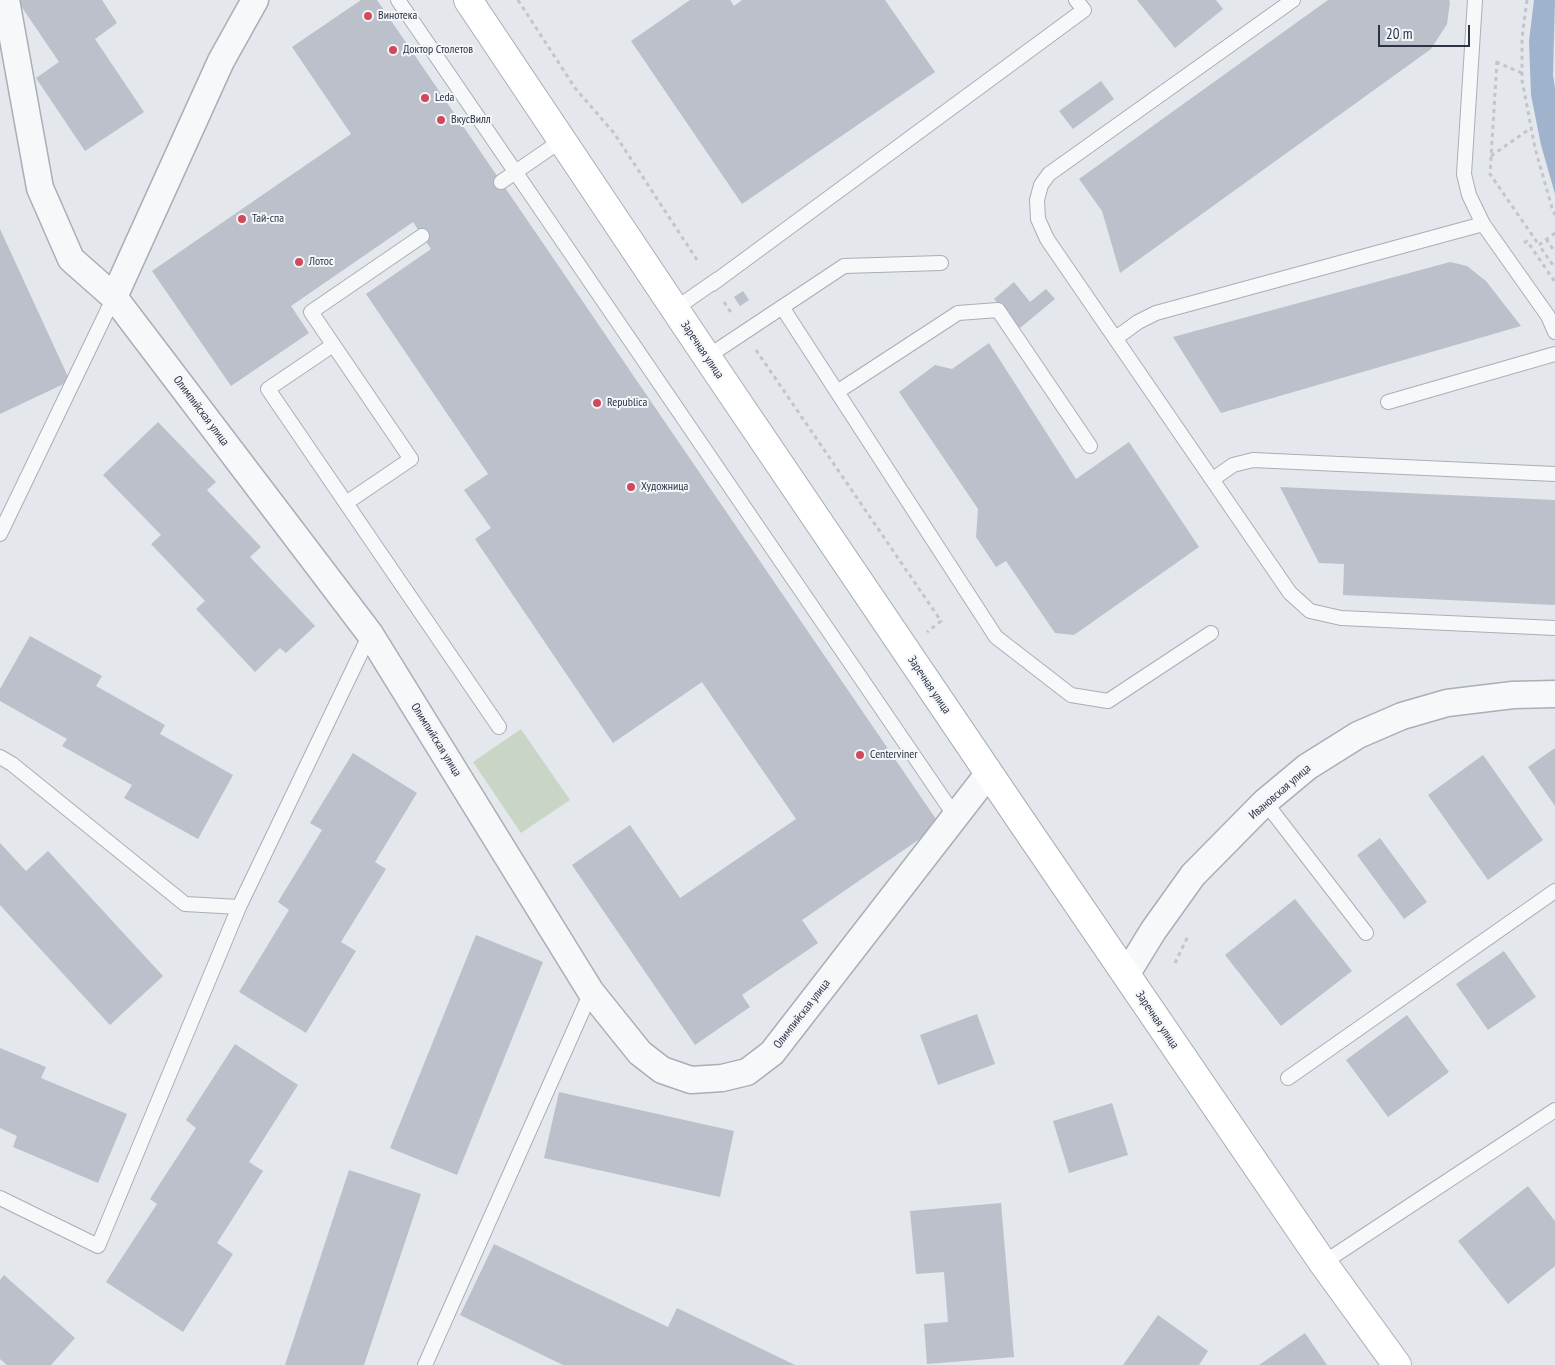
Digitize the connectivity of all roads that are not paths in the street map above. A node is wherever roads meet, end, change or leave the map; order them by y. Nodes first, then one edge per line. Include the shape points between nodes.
1 (6, 0) edge
2 (255, 0) edge
3 (398, 0) edge
4 (468, 0) edge
5 (1076, 0) edge
6 (1292, 0) edge
7 (1475, 0) edge
8 (562, 140) junction
9 (516, 172) junction
10 (501, 182) dead end
11 (1483, 224) junction
12 (422, 236) dead end
13 (941, 263) dead end
14 (114, 297) junction
15 (782, 307) junction
16 (674, 309) junction
17 (1555, 332) edge
18 (1116, 338) junction
19 (333, 345) junction
20 (1555, 354) edge
21 (707, 357) junction
22 (836, 392) junction
23 (1388, 402) dead end
24 (1090, 446) dead end
25 (1555, 474) edge
26 (1212, 479) junction
27 (346, 503) junction
28 (0, 534) edge
29 (1555, 628) edge
30 (1211, 633) dead end
31 (370, 634) junction
32 (1555, 694) edge
33 (499, 727) dead end
34 (0, 757) edge
35 (988, 773) junction
36 (1265, 802) junction
37 (955, 816) junction
38 (1555, 891) edge
39 (239, 907) junction
40 (1366, 933) dead end
41 (1126, 975) junction
42 (591, 992) junction
43 (1288, 1078) dead end
44 (1555, 1110) edge
45 (0, 1198) edge
46 (1323, 1263) junction
47 (425, 1365) edge
48 (1397, 1365) edge

1 - 14 street, Олимпийская улица via 40,188 70,259
2 - 14 street via 221,61
3 - 9 lane
4 - 8 main road, Заречная улица
5 - 16 lane via 1084,10
6 - 18 lane via 1049,174 1041,185 1037,200 1038,219 1047,239
7 - 11 lane via 1464,174 1469,195
8 - 9 lane
8 - 16 main road, Заречная улица
9 - 10 lane
9 - 37 lane
11 - 17 lane via 1548,316
11 - 18 lane via 1156,313
12 - 19 lane via 311,312
13 - 15 lane via 844,266
14 - 28 lane
14 - 31 street, Олимпийская улица
15 - 21 lane
15 - 22 lane
16 - 21 main road, Заречная улица
18 - 26 lane
19 - 27 lane via 268,389
19 - 27 lane via 411,459
20 - 23 lane
21 - 35 main road, Заречная улица
22 - 24 lane via 958,313 998,310
22 - 30 lane via 996,637 1071,695 1108,701
25 - 26 lane via 1253,460 1233,465
26 - 29 lane via 1290,593 1310,611 1341,618
27 - 33 lane
31 - 39 lane
31 - 42 street, Олимпийская улица
32 - 36 street, Ивановская улица via 1447,703 1402,716 1358,735 1307,766
34 - 39 lane via 185,904
35 - 37 street, Олимпийская улица
35 - 41 main road, Заречная улица
36 - 40 lane
36 - 41 street, Ивановская улица via 1193,875
37 - 42 street, Олимпийская улица via 772,1053 747,1072 691,1080 662,1070 640,1053
38 - 43 lane
39 - 45 lane via 98,1246
41 - 46 main road, Заречная улица
42 - 47 lane
44 - 46 lane
46 - 48 main road, Заречная улица

